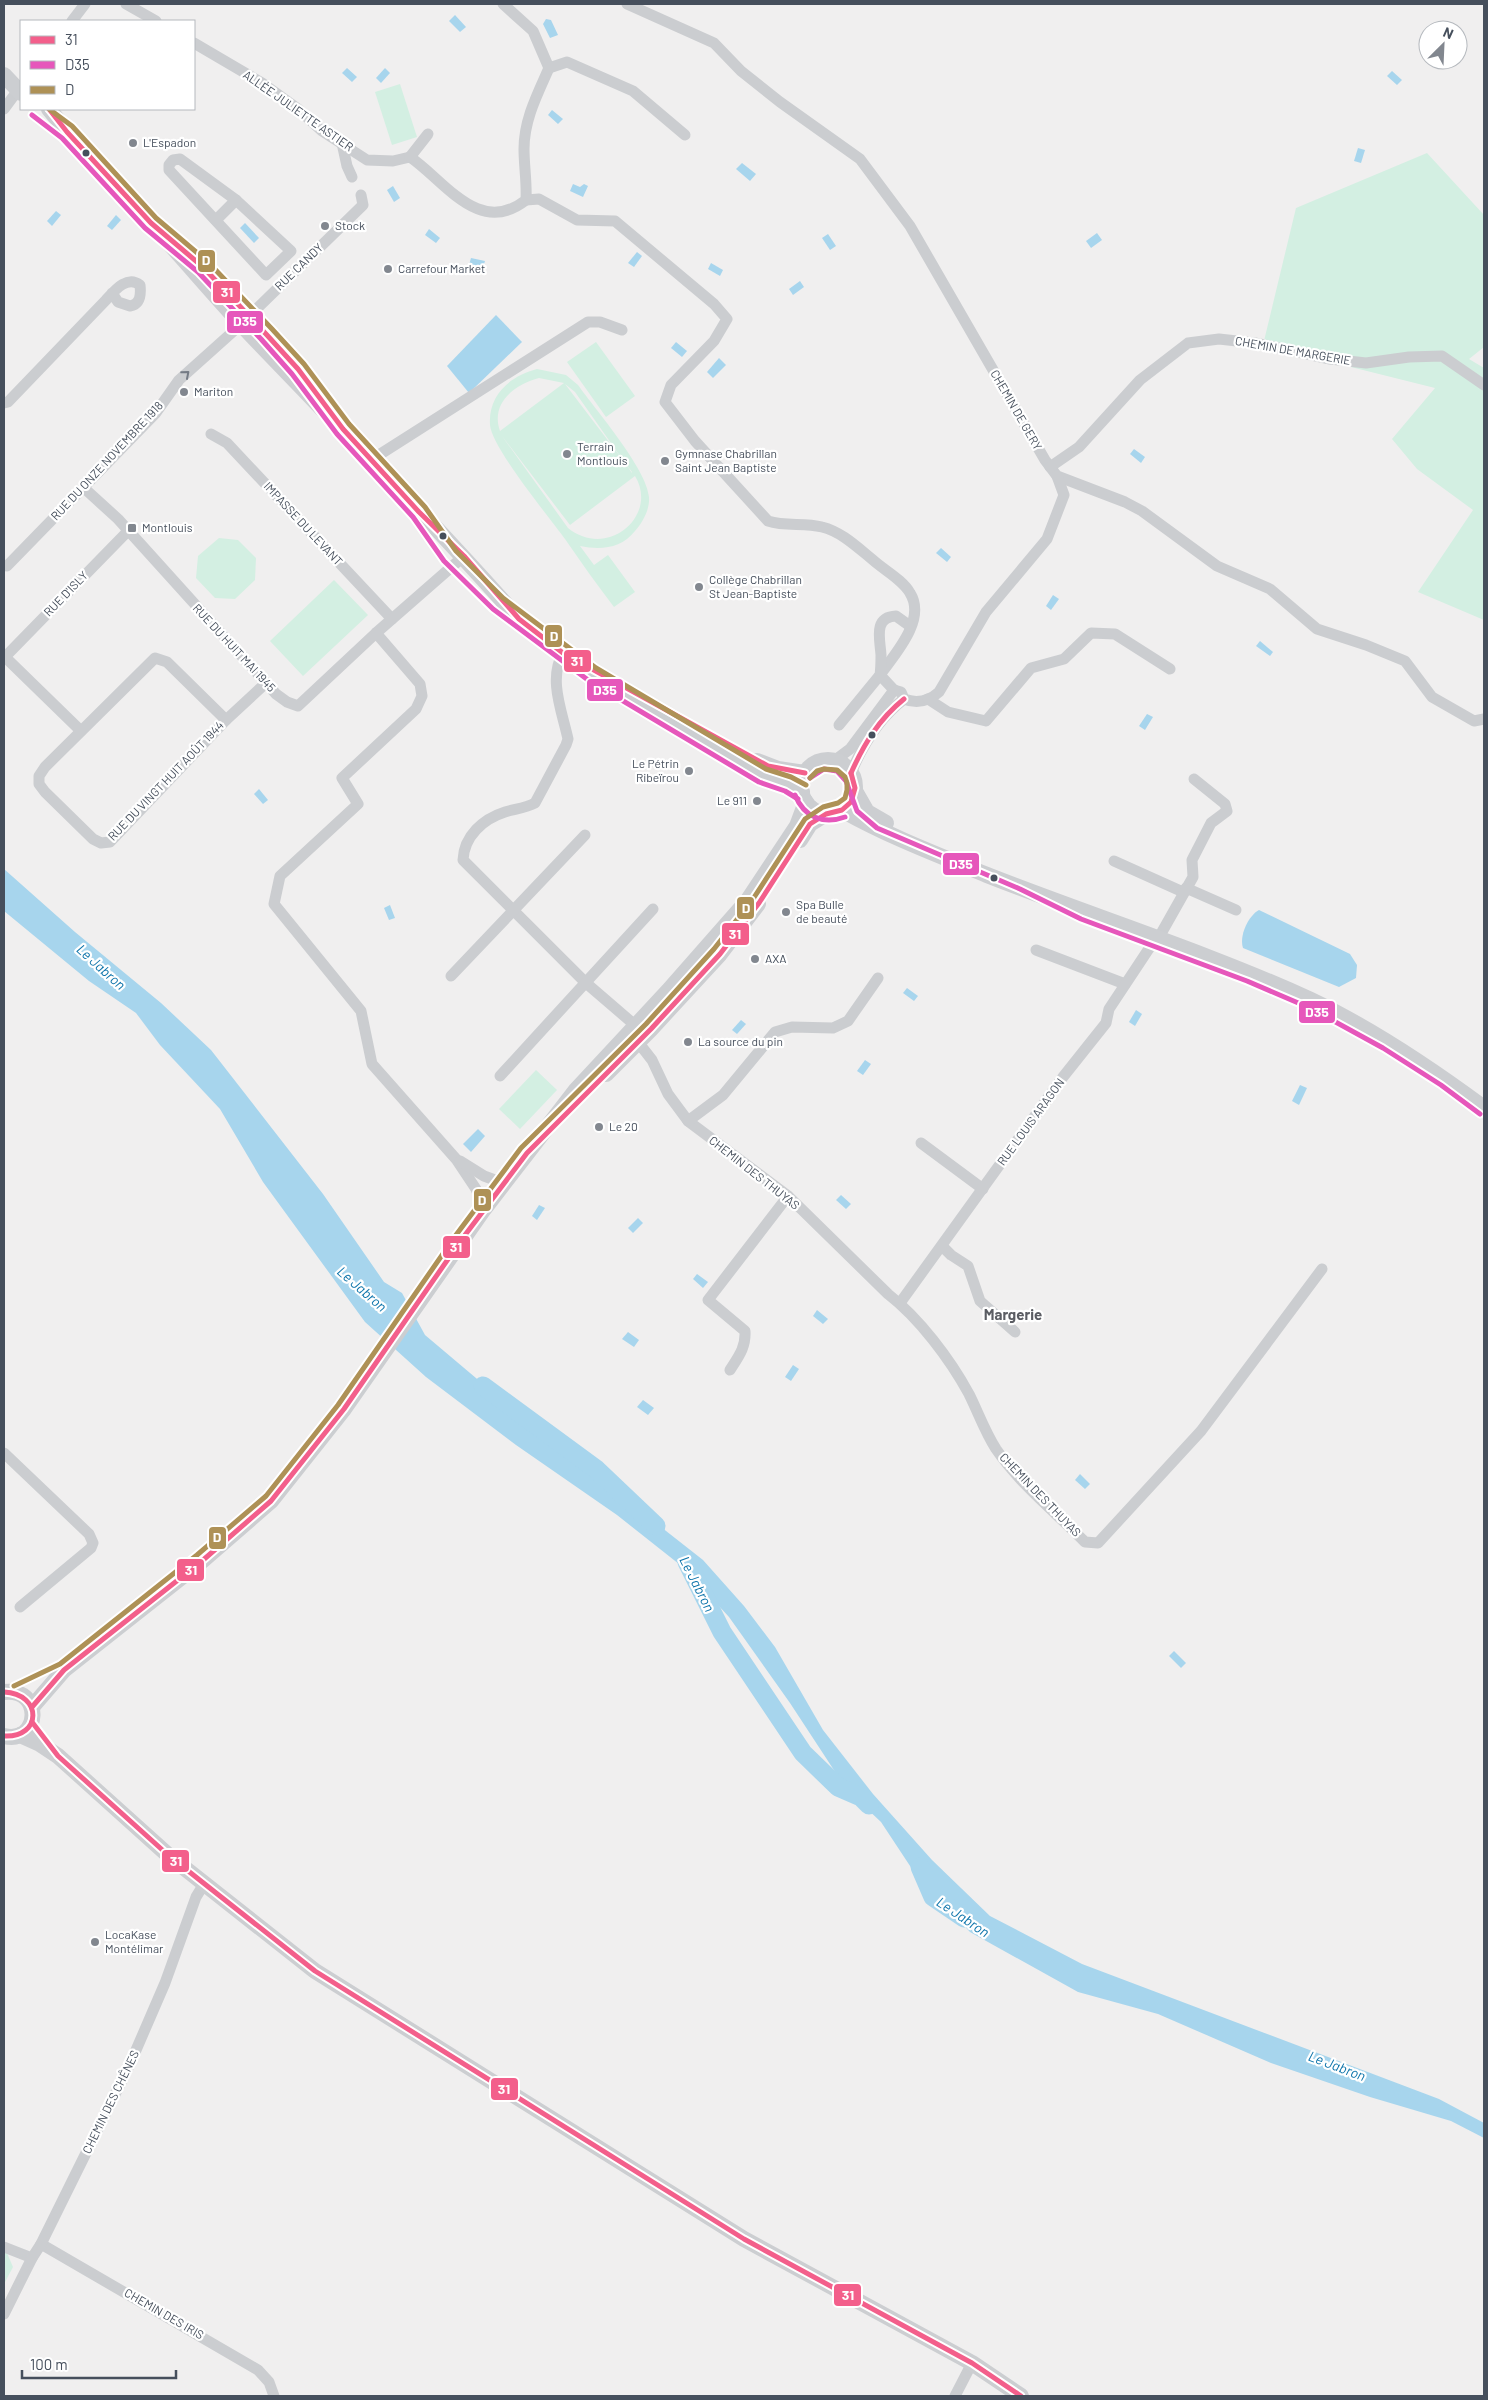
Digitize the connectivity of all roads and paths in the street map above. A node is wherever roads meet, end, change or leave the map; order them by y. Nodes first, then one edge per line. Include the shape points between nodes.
1 (85, 4) edge
2 (126, 4) edge
3 (503, 4) edge
4 (627, 4) edge
5 (73, 20) edge
6 (154, 20) edge
7 (195, 44) edge
8 (4, 61) edge
9 (549, 68) junction
10 (4, 75) edge
11 (20, 87) edge
12 (4, 109) edge
13 (38, 110) edge
14 (50, 110) edge
15 (67, 132) junction
16 (428, 134) dead end
17 (685, 134) dead end
18 (342, 143) junction
19 (410, 157) junction
20 (352, 177) dead end
21 (361, 195) dead end
22 (236, 200) junction
23 (526, 200) junction
24 (216, 220) junction
25 (151, 223) junction
26 (280, 261) junction
27 (291, 275) junction
28 (112, 293) dead end
29 (245, 320) junction
30 (622, 330) dead end
31 (1484, 385) edge
32 (4, 403) edge
33 (343, 429) junction
34 (212, 434) dead end
35 (371, 460) junction
36 (1050, 466) junction
37 (1057, 476) junction
38 (84, 488) junction
39 (128, 531) junction
40 (460, 559) junction
41 (7, 566) dead end
42 (392, 619) junction
43 (910, 626) junction
44 (376, 633) junction
45 (563, 653) junction
46 (4, 657) edge
47 (1170, 669) dead end
48 (880, 675) junction
49 (266, 682) junction
50 (894, 690) junction
51 (904, 699) junction
52 (928, 700) junction
53 (1484, 719) edge
54 (226, 720) junction
55 (839, 725) dead end
56 (81, 731) junction
57 (834, 761) junction
58 (805, 773) junction
59 (851, 773) junction
60 (1194, 779) dead end
61 (855, 791) junction
62 (804, 797) junction
63 (834, 812) junction
64 (585, 835) dead end
65 (1114, 861) dead end
66 (1184, 890) junction
67 (653, 909) dead end
68 (1236, 910) dead end
69 (513, 911) junction
70 (1084, 912) junction
71 (1157, 938) junction
72 (1036, 950) dead end
73 (451, 976) dead end
74 (878, 978) dead end
75 (586, 983) junction
76 (1125, 984) junction
77 (637, 1034) junction
78 (500, 1076) dead end
79 (1484, 1108) edge
80 (688, 1121) junction
81 (921, 1143) dead end
82 (456, 1159) junction
83 (503, 1183) junction
84 (982, 1189) junction
85 (788, 1196) junction
86 (484, 1209) junction
87 (943, 1247) junction
88 (1322, 1269) dead end
89 (900, 1304) junction
90 (1015, 1332) dead end
91 (730, 1370) dead end
92 (4, 1453) edge
93 (20, 1607) dead end
94 (64, 1670) junction
95 (10, 1692) edge
96 (32, 1714) junction
97 (20, 1735) junction
98 (4, 1736) edge
99 (58, 1756) junction
100 (204, 1884) junction
101 (41, 2244) junction
102 (4, 2247) edge
103 (32, 2258) junction
104 (4, 2314) edge
105 (972, 2363) junction
106 (274, 2396) edge
107 (955, 2396) edge
108 (1021, 2396) edge

1 - 5 street
2 - 6 street
3 - 9 street via 533,31
4 - 36 street, CHEMIN DE GERY via 714,43 740,71 860,159 910,226
7 - 18 street, ALLÉE JULIETTE ASTIER via 262,83
8 - 11 main road
9 - 17 street via 567,62 633,91
9 - 23 street via 530,110 526,128
10 - 11 main road
11 - 12 street
13 - 15 main road
14 - 15 main road
15 - 25 main road
16 - 19 street
18 - 19 street, ALLÉE JULIETTE ASTIER via 367,160 393,161
18 - 20 street
19 - 23 street via 458,199 481,209 504,213
21 - 27 street, RUE CANDY via 363,205
22 - 24 street
22 - 24 street via 180,159 173,160 169,170
22 - 26 street via 291,251
23 - 43 street via 540,199 576,220 615,221 714,304 727,319 714,340 670,385 665,402 695,441 768,520 820,526 833,531 847,538 905,587 913,601
24 - 26 street via 266,275
25 - 29 main road via 190,269
25 - 29 main road via 203,267
26 - 27 street
27 - 29 street, RUE CANDY
28 - 32 street
29 - 33 main road via 298,369
29 - 33 main road via 255,339
38 -> 29 street, RUE DU ONZE NOVEMBRE 1918 via 155,414 179,380
30 - 35 street via 600,322 588,322
31 - 36 street, CHEMIN DE MARGERIE via 1442,356 1366,363 1255,343 1218,339 1188,343 1140,380 1079,447
33 - 35 main road
34 - 42 street, IMPASSE DU LEVANT via 227,443
35 - 40 main road
36 - 37 street, CHEMIN DE GERY
37 - 52 street via 1064,495 1047,539 986,612 939,692
37 - 53 street via 1125,502 1142,512 1217,566 1270,589 1317,629 1405,661 1432,696 1474,721
38 - 39 street, RUE DU HUIT MAI 1945
38 - 41 street, RUE DU ONZE NOVEMBRE 1918
39 - 46 street, RUE D'ISLY
39 - 49 street, RUE DU HUIT MAI 1945
40 - 42 street, RUE DU HUIT MAI 1945
40 - 45 main road via 519,619
42 - 44 street, RUE DU HUIT MAI 1945
43 - 48 street via 908,638
43 - 48 street via 896,616 882,622 879,632
44 - 49 street, RUE DU HUIT MAI 1945 via 298,706 287,702
44 - 82 street via 420,684 422,696 416,709 342,778 358,804 280,876 274,904 361,1011 372,1064
45 - 58 main road via 761,763
45 - 62 main road via 592,674 739,762 763,776 788,784
45 - 69 street, CHEMIN DES THUYAS via 557,662 555,678 568,739 547,783 535,803 504,812 481,824 463,852 467,866
46 - 56 street
47 - 52 street via 1115,634 1091,633 1064,659 1031,668 986,721 948,712
48 - 50 street
48 - 55 street
49 - 54 street, RUE DU VINGT HUIT AOÛT 1944
50 - 51 street via 901,692
50 - 57 street via 850,749
51 - 52 street
51 - 59 street via 868,737
54 - 56 street, RUE DU VINGT HUIT AOÛT 1944 via 167,662 155,658
54 - 56 street, RUE DU VINGT HUIT AOÛT 1944 via 110,842 101,843 93,839 39,784 39,776 46,767
57 - 58 main road via 818,762
57 - 59 main road
58 - 62 main road via 802,782
59 - 61 main road
60 - 66 street, RUE LOUIS ARAGON via 1225,804 1227,811 1211,823 1192,860 1193,877
61 - 63 main road via 850,802
61 - 70 main road via 867,812 881,821
62 - 63 main road via 815,810
62 - 77 main road via 798,826 748,900 668,991
63 - 70 main road
63 - 77 main road via 810,824 720,954
64 - 69 street
65 - 66 street
66 - 68 street
66 - 71 street, RUE LOUIS ARAGON
67 - 75 street
69 - 73 street
69 - 75 street, CHEMIN DES THUYAS
70 - 71 main road
71 - 76 street, RUE LOUIS ARAGON
71 - 79 main road via 1313,1001 1387,1042
72 - 76 street
74 - 80 street via 848,1021 833,1028 792,1027 775,1032 723,1094
75 - 77 street, CHEMIN DES THUYAS
75 - 78 street
76 - 84 street, RUE LOUIS ARAGON via 1109,1009 1106,1023
77 - 80 street, CHEMIN DES THUYAS via 668,1094
77 - 83 main road via 576,1090
80 - 85 street, CHEMIN DES THUYAS
81 - 84 street
82 - 83 street
82 - 86 street
83 - 86 main road
84 - 87 street, RUE LOUIS ARAGON
85 - 89 street, CHEMIN DES THUYAS
85 - 91 street via 708,1300 745,1331 742,1352
86 - 94 main road via 344,1409 271,1501 202,1561
87 - 89 street, RUE LOUIS ARAGON
87 - 90 street via 968,1266 980,1301
88 - 89 street, CHEMIN DES THUYAS via 1201,1431 1098,1544 1085,1542 995,1448 947,1359
92 - 93 street via 89,1534 92,1543 91,1548
94 - 95 main road
94 - 96 main road
95 - 96 main road via 24,1696
96 - 97 main road
96 - 99 main road
97 - 98 main road
97 - 99 main road
99 - 100 main road
100 - 101 street, CHEMIN DES CHÊNES via 130,2064
100 - 105 main road via 315,1971 404,2029 744,2239
101 - 103 street, CHEMIN DES CHÊNES
101 - 106 street, CHEMIN DES IRIS via 258,2370 269,2382
102 - 103 street
103 - 104 street, CHEMIN DES CHÊNES
105 - 107 street
105 - 108 main road

